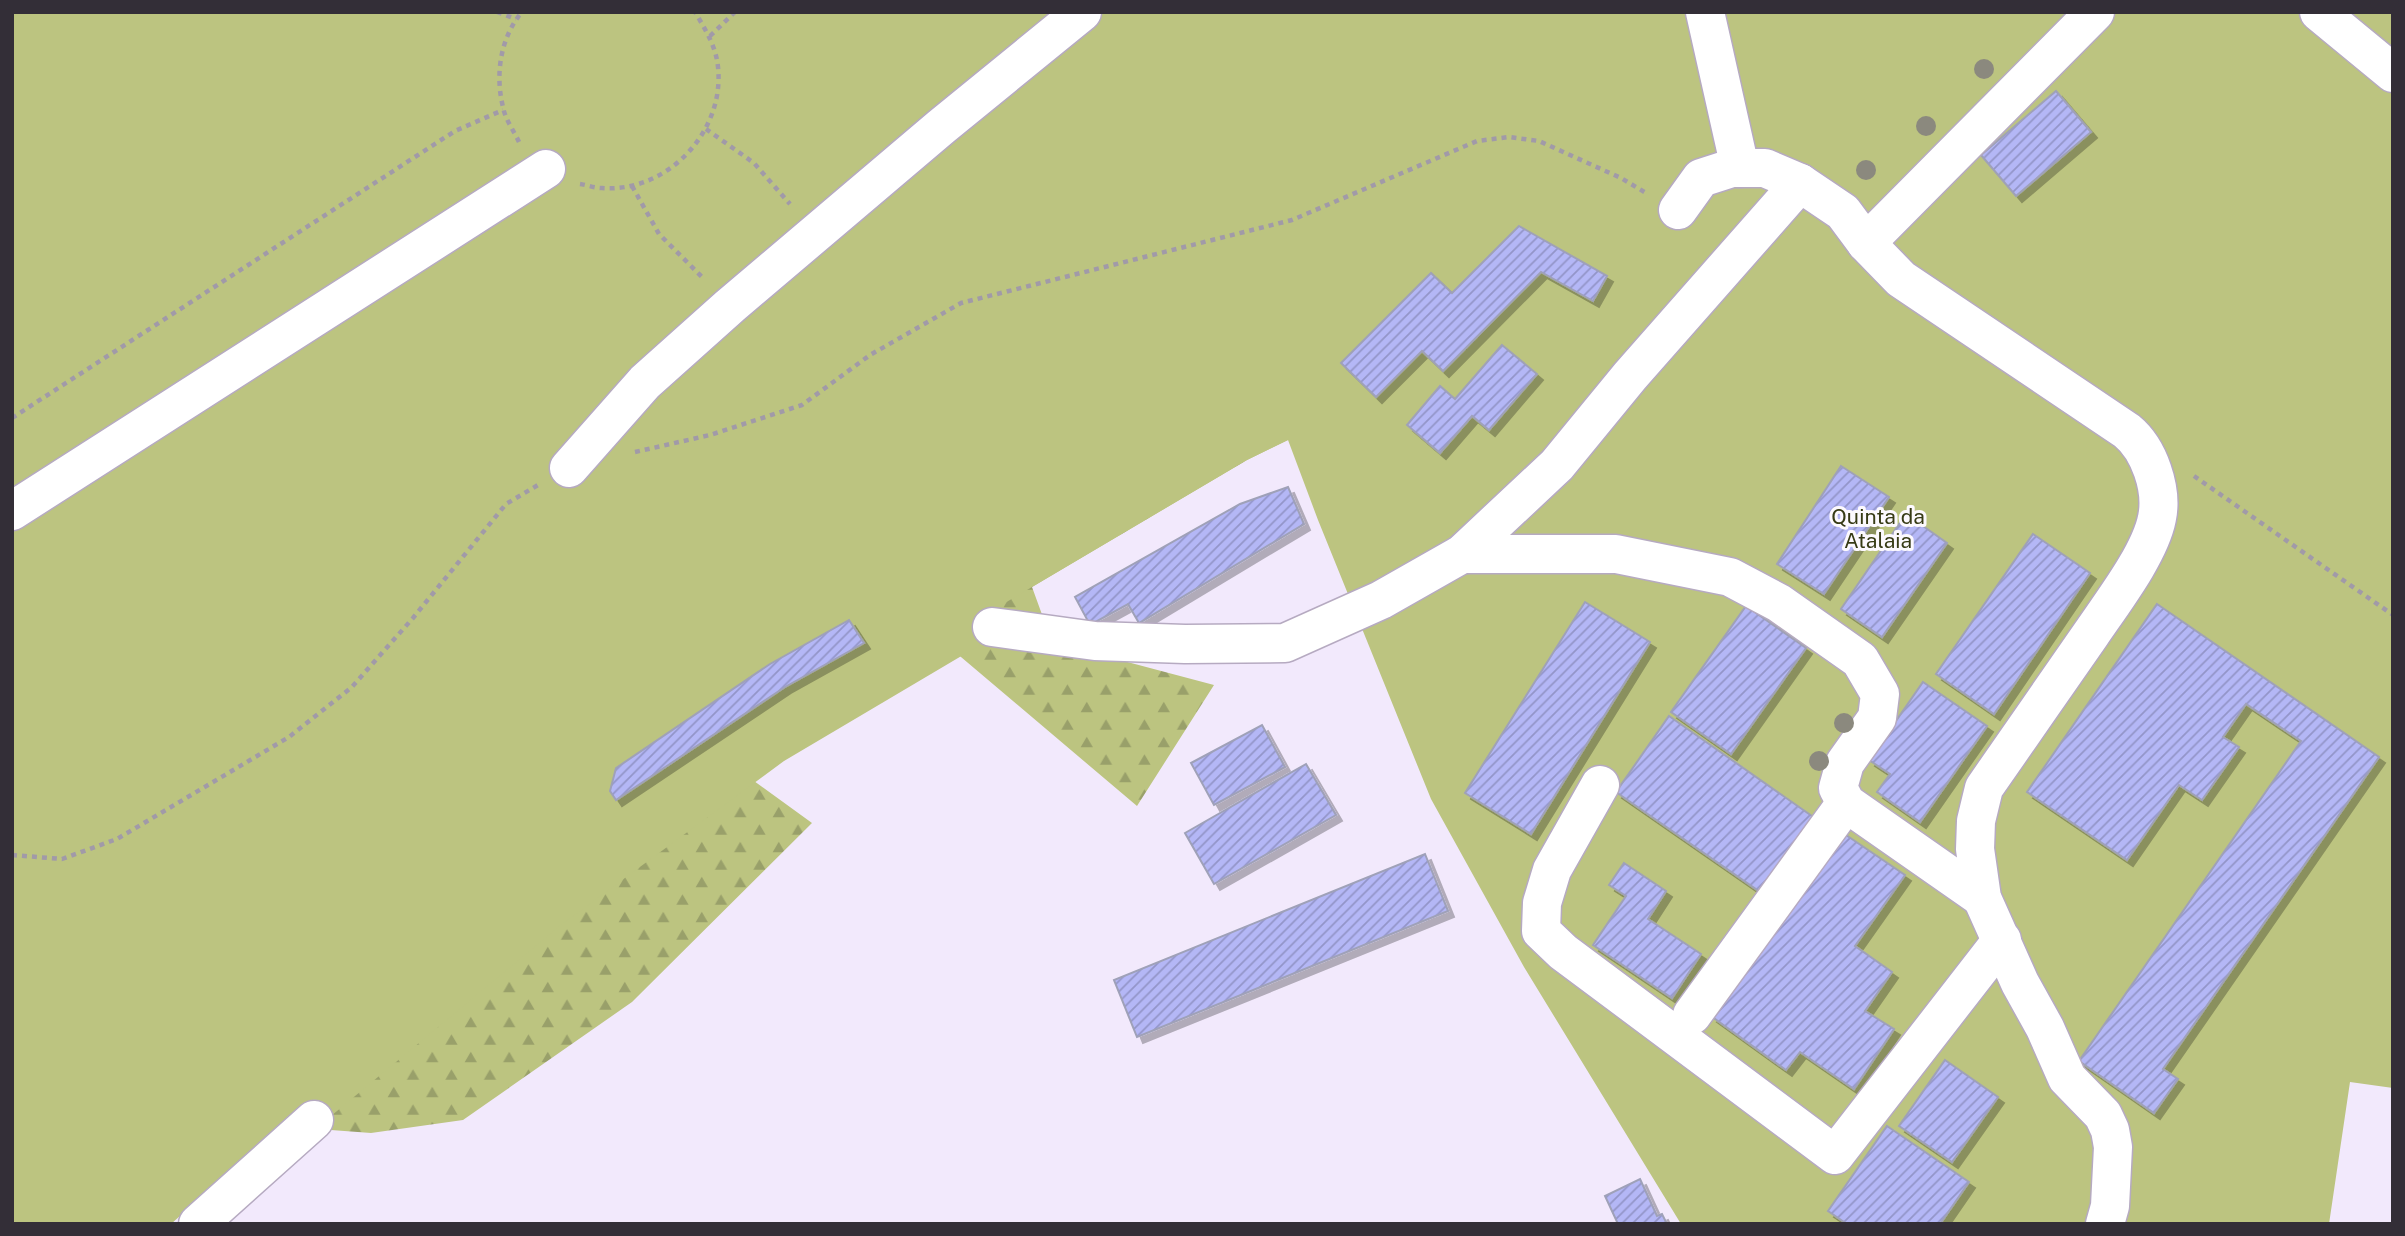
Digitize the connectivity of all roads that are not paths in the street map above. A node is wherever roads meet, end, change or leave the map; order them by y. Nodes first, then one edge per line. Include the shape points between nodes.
1 (1082, 12) edge
2 (1705, 12) edge
3 (2095, 12) edge
4 (2319, 12) edge
5 (2393, 73) edge
6 (1740, 168) junction
7 (546, 169) road end
8 (1800, 183) junction
9 (1678, 210) road end
10 (1866, 243) junction
11 (569, 468) road end
12 (12, 511) edge
13 (1462, 554) junction
14 (992, 627) dead end
15 (1600, 785) dead end
16 (1846, 803) junction
17 (1982, 898) junction
18 (2002, 940) junction
19 (1692, 1015) dead end
20 (314, 1120) dead end
21 (198, 1224) edge
22 (2105, 1224) edge

1 - 11 street via 730,306 645,382
2 - 6 street
3 - 10 street
4 - 5 street
6 - 8 street via 1765,168
6 - 9 street via 1701,178
7 - 12 street
8 - 10 street via 1843,212
8 - 13 street via 1557,465
10 - 17 street via 1901,279 2127,430 2153,468 2158,517 2149,542 2124,586 1984,788 1975,849
13 - 14 street via 1381,600 1284,643 1095,642
13 - 16 street via 1616,554 1730,576 1779,603 1860,660 1880,694 1877,718 1845,763 1838,788
15 - 18 street via 1552,870 1542,903 1541,931 1835,1155
16 - 17 street
16 - 19 street
17 - 18 street
18 - 22 street via 2067,1078 2103,1115 2110,1129 2110,1206
20 - 21 street

